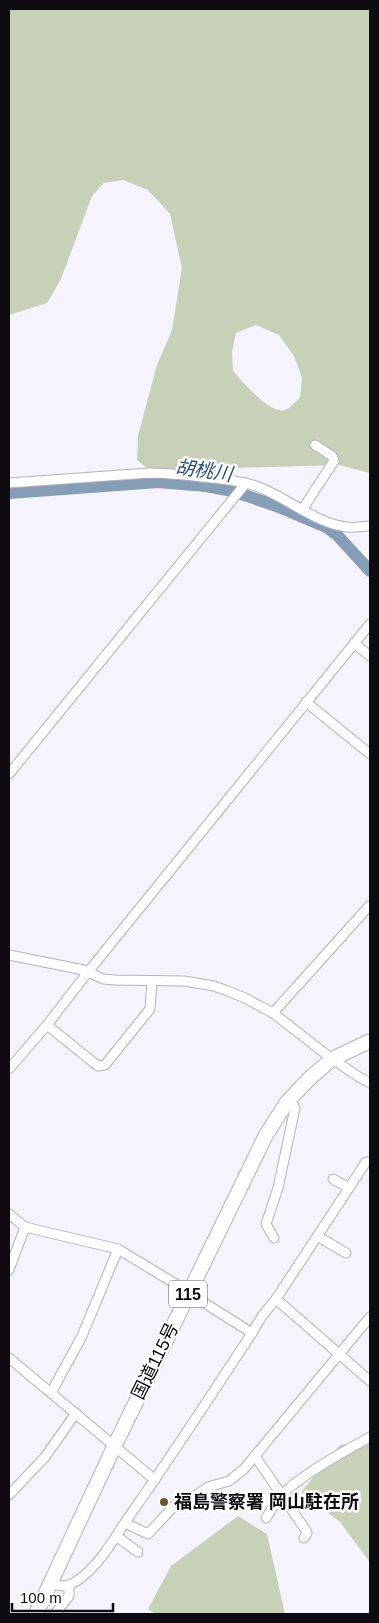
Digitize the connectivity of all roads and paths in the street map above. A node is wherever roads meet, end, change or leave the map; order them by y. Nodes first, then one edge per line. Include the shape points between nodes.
1 (315, 445) dead end
2 (9, 482) edge
3 (246, 483) junction
4 (302, 510) junction
5 (370, 526) edge
6 (370, 624) edge
7 (354, 643) junction
8 (370, 656) edge
9 (306, 702) junction
10 (370, 754) edge
11 (9, 774) edge
12 (370, 905) edge
13 (9, 955) edge
14 (88, 972) junction
15 (152, 981) junction
16 (273, 1013) junction
17 (46, 1025) junction
18 (370, 1041) edge
19 (332, 1059) junction
20 (9, 1069) edge
21 (370, 1083) edge
22 (290, 1099) junction
23 (367, 1162) edge
24 (370, 1174) edge
25 (333, 1179) dead end
26 (349, 1188) junction
27 (9, 1214) edge
28 (25, 1228) junction
29 (317, 1236) junction
30 (274, 1238) dead end
31 (118, 1249) junction
32 (346, 1253) dead end
33 (9, 1270) edge
34 (189, 1292) junction
35 (276, 1300) junction
36 (370, 1318) edge
37 (252, 1333) junction
38 (340, 1355) junction
39 (9, 1358) edge
40 (370, 1381) edge
41 (51, 1393) junction
42 (76, 1413) junction
43 (370, 1437) edge
44 (114, 1447) junction
45 (255, 1456) junction
46 (155, 1480) junction
47 (9, 1495) edge
48 (282, 1495) junction
49 (266, 1518) dead end
50 (125, 1523) junction
51 (116, 1536) junction
52 (304, 1538) dead end
53 (138, 1552) dead end
54 (50, 1583) junction
55 (69, 1586) junction
56 (32, 1614) edge
57 (36, 1614) edge
58 (54, 1614) edge

1 - 4 street via 332,456 334,461
2 - 3 street via 166,473
3 - 4 street via 273,493
3 - 11 street
4 - 5 street via 340,526
6 - 7 street
7 - 8 street
7 - 9 street
9 - 10 street
9 - 14 street
12 - 16 street
13 - 14 street
14 - 15 street via 103,979
14 - 17 street
15 - 16 street via 176,980 214,986
15 - 17 street via 150,1009 105,1065 98,1066
16 - 19 street
17 - 20 street
18 - 19 highway, 国道115号 / 115
19 - 21 street
19 - 22 highway, 国道115号 / 115
22 - 30 street via 295,1108 278,1188 266,1224
22 - 34 highway, 国道115号 / 115 via 266,1135
23 - 24 street
23 - 26 street
25 - 26 street
26 - 29 street
27 - 28 street
28 - 31 street
28 - 33 street
29 - 32 street
29 - 35 street
31 - 34 street
31 - 41 street via 82,1336
34 - 37 street
34 - 44 highway, 国道115号 / 115
35 - 37 street
35 - 38 street
36 - 38 street
37 - 46 street
38 - 40 street
38 - 45 street
39 - 41 street
41 - 42 street
42 - 44 street
42 - 47 street via 45,1457
43 - 48 street via 310,1473
44 - 46 street
44 - 54 highway, 国道115号 / 115
45 - 48 street
45 - 50 street via 229,1481 208,1487 174,1506 148,1534
46 - 50 street
48 - 49 street
48 - 52 street via 307,1533
50 - 51 street
51 - 53 street
51 - 55 street via 91,1568
54 - 55 street
54 - 56 highway, 国道115号 / 115
54 - 57 highway, 国道115号 / 115
55 - 58 street via 69,1596

